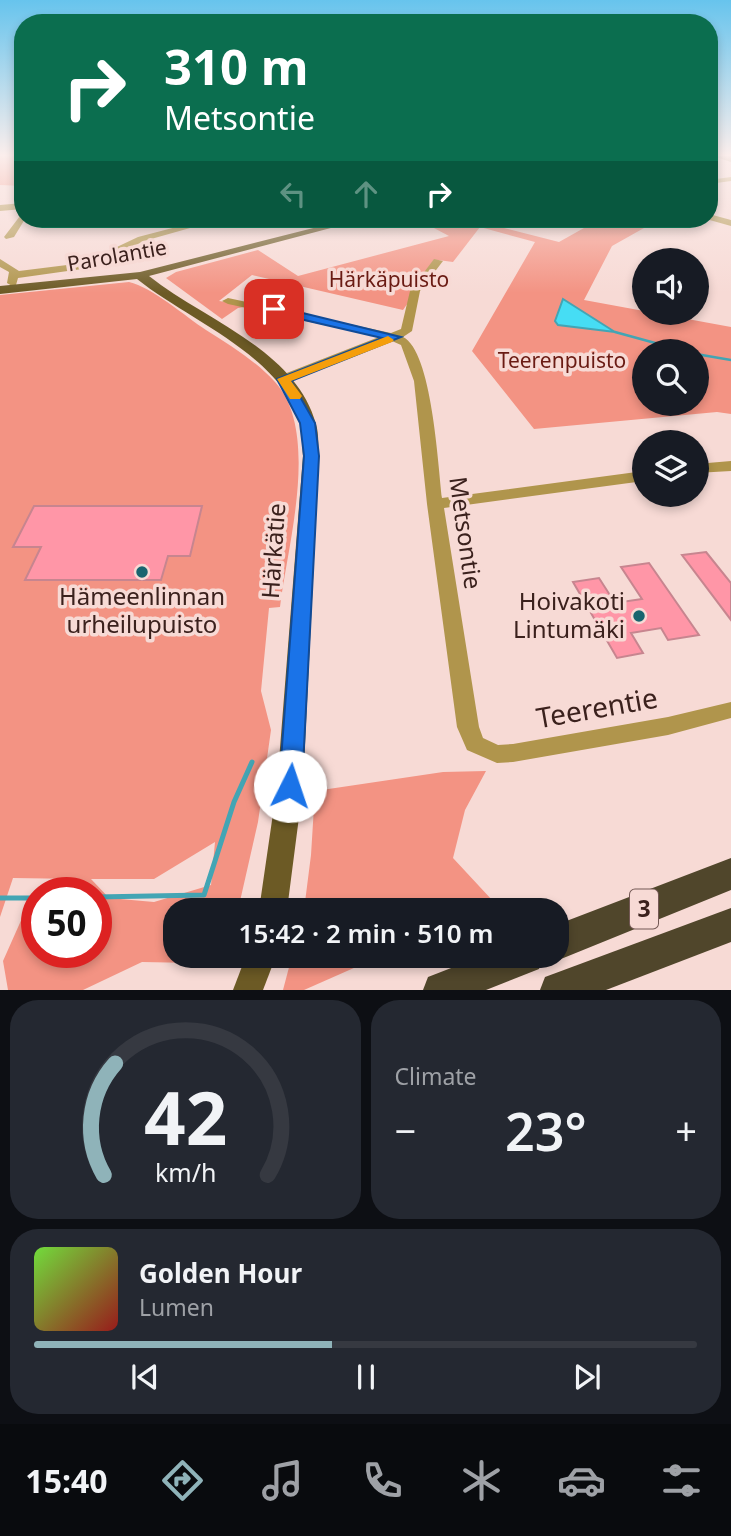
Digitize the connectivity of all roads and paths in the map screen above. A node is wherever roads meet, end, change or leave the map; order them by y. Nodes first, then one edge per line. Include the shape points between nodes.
1 (15, 228) edge
2 (183, 228) edge
3 (325, 228) edge
4 (9, 237) dead end
5 (439, 261) dead end
6 (0, 262) edge
7 (16, 275) junction
8 (140, 275) junction
9 (5, 289) edge
10 (228, 301) dead end
11 (394, 337) junction
12 (284, 379) junction
13 (731, 466) edge
14 (709, 467) edge
15 (632, 478) edge
16 (435, 504) junction
17 (731, 710) edge
18 (475, 744) joint
19 (731, 874) edge
20 (275, 898) edge
21 (731, 925) edge
22 (569, 938) edge
23 (256, 968) edge
24 (496, 968) edge
25 (248, 990) edge
26 (441, 990) edge
27 (558, 990) edge

1 - 4 street
2 - 7 street via 141,239 85,266
3 - 8 main road, Parolantie
5 - 11 street via 415,291 406,331
6 - 7 street
7 - 9 street
8 - 9 main road, Parolantie
8 - 12 main road, Härkätie
10 - 11 street
11 - 12 street
11 - 16 street, Metsontie via 406,343 421,381
12 - 20 main road, Härkätie via 307,423 311,456 290,786
13 - 14 street
15 - 16 street
16 - 18 street, Metsontie via 468,727
17 - 18 street, Teerentie via 668,726 513,753 497,754
19 - 22 highway, 3
21 - 27 highway, 3
23 - 25 main road
24 - 26 highway

